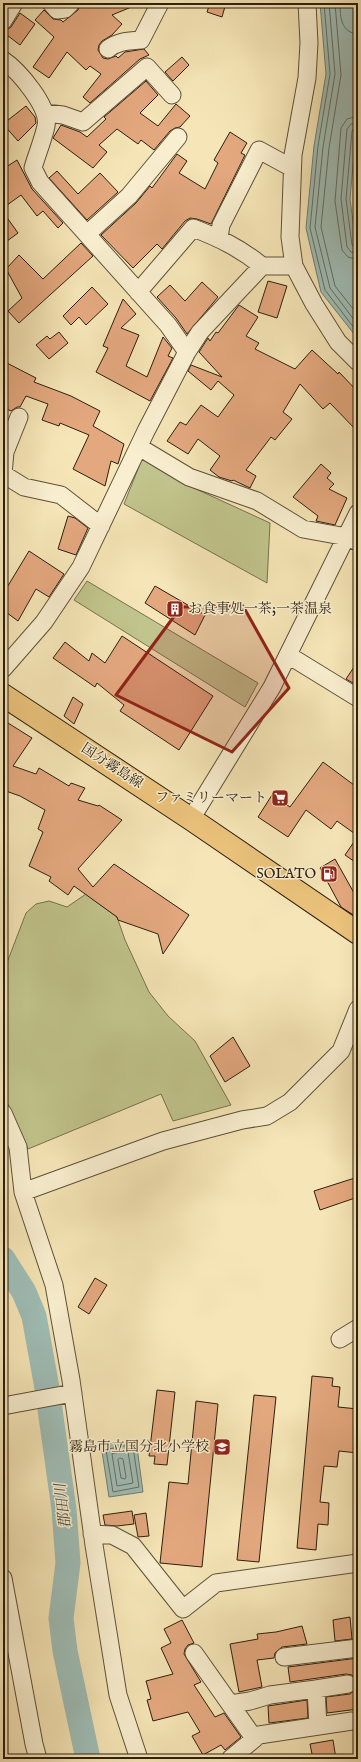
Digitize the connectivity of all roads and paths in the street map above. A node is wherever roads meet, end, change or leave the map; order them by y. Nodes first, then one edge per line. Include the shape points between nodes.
1 (14, 3) edge
2 (50, 3) edge
3 (71, 3) edge
4 (160, 3) edge
5 (307, 3) edge
6 (3, 21) edge
7 (108, 49) dead end
8 (3, 60) edge
9 (172, 95) dead end
10 (45, 113) junction
11 (178, 137) dead end
12 (292, 168) junction
13 (87, 234) junction
14 (219, 238) junction
15 (262, 266) junction
16 (294, 266) junction
17 (138, 292) junction
18 (186, 352) junction
19 (358, 362) edge
20 (19, 416) dead end
21 (139, 447) junction
22 (3, 474) edge
23 (358, 513) edge
24 (101, 526) junction
25 (353, 540) edge
26 (288, 655) junction
27 (3, 669) edge
28 (3, 696) edge
29 (358, 698) edge
30 (191, 819) junction
31 (358, 933) edge
32 (358, 1009) edge
33 (3, 1113) edge
34 (23, 1192) junction
35 (358, 1328) edge
36 (340, 1339) dead end
37 (70, 1394) junction
38 (3, 1406) edge
39 (92, 1534) junction
40 (358, 1563) edge
41 (3, 1578) edge
42 (6, 1611) edge
43 (358, 1648) edge
44 (194, 1653) dead end
45 (284, 1657) dead end
46 (348, 1684) dead end
47 (316, 1689) junction
48 (230, 1704) junction
49 (352, 1721) dead end
50 (318, 1726) junction
51 (254, 1738) junction
52 (38, 1759) edge
53 (139, 1759) edge
54 (230, 1759) edge

1 - 6 street
2 - 3 street via 57,10 65,9
4 - 7 street via 141,40 125,41
5 - 12 street via 307,78
8 - 10 street via 28,85
9 - 10 street via 147,66 83,122 63,115
10 - 13 street via 47,125 33,168 40,182
11 - 13 street via 129,196
12 - 14 street via 259,150 221,226
12 - 16 street via 290,237
13 - 17 street
14 - 15 street
14 - 17 street via 193,228
15 - 16 street
15 - 18 street via 200,332
16 - 19 street via 338,342
17 - 18 street via 168,325
18 - 21 street
20 - 22 street via 5,452
21 - 24 street
21 - 25 street via 189,477 257,501 302,529
22 - 24 street via 24,487 61,495
23 - 25 street
24 - 27 street via 81,567 48,616
25 - 26 street
26 - 29 street
26 - 30 street via 272,687
28 - 30 main road, 国分霧島線
30 - 31 main road, 国分霧島線
32 - 34 street via 341,1051 290,1102 267,1116 163,1141
33 - 34 street via 18,1147
34 - 37 street via 54,1284
35 - 36 street
37 - 38 street
37 - 39 street
39 - 40 street via 112,1535 133,1546 183,1609 216,1583
39 - 53 street via 118,1695
41 - 42 street
42 - 52 street
43 - 45 street
44 - 48 street
46 - 47 street
47 - 48 street
47 - 50 street
48 - 51 street
49 - 50 street
50 - 51 street
51 - 54 street

